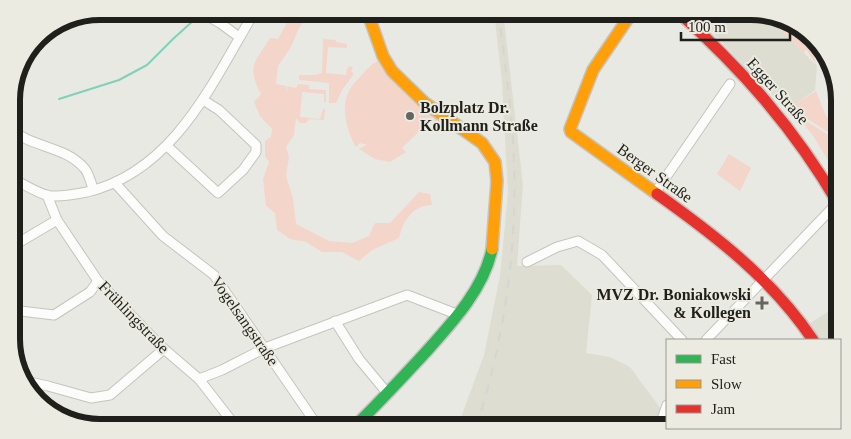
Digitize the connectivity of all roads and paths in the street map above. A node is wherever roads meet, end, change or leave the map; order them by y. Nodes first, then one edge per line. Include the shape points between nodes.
1 (215, 20) edge
2 (249, 20) edge
3 (370, 20) edge
4 (627, 20) edge
5 (687, 20) edge
6 (239, 37) junction
7 (730, 84) dead end
8 (203, 100) junction
9 (20, 136) edge
10 (168, 146) junction
11 (20, 182) edge
12 (115, 183) junction
13 (94, 190) junction
14 (831, 190) edge
15 (655, 193) junction
16 (47, 195) junction
17 (831, 211) edge
18 (58, 220) junction
19 (20, 242) edge
20 (527, 262) dead end
21 (764, 280) junction
22 (98, 281) junction
23 (20, 311) edge
24 (459, 315) junction
25 (335, 321) junction
26 (681, 339) edge
27 (707, 339) edge
28 (812, 339) edge
29 (265, 348) junction
30 (164, 349) junction
31 (199, 379) junction
32 (33, 383) edge
33 (388, 394) junction
34 (231, 419) edge
35 (313, 419) edge
36 (362, 419) edge

1 - 6 street
2 - 6 street
3 - 24 main road via 392,71 424,103 482,143 495,162 497,181 489,265
4 - 15 main road, Berger Straße via 593,70 570,129
5 - 14 main road, Egger Straße via 775,109 808,152
6 - 8 street
7 - 15 street
8 - 10 street
8 - 10 street via 219,110 256,145 256,152 243,170 218,193
9 - 13 street via 74,158 86,170
10 - 12 street
11 - 16 street
12 - 13 street
12 - 29 street, Vogelsangstraße via 164,236 214,275
13 - 16 street
15 - 21 main road, Berger Straße via 709,232
16 - 18 street, Frühlingstraße
17 - 21 street
18 - 19 street
18 - 22 street, Frühlingstraße
20 - 26 street via 578,241 602,256
21 - 27 street
21 - 28 main road, Berger Straße
22 - 23 street via 90,292 54,315
22 - 30 street, Frühlingstraße
24 - 25 street via 407,296
24 - 33 main road
25 - 29 street
25 - 33 street via 359,359
29 - 31 street
29 - 35 street, Vogelsangstraße
30 - 31 street, Frühlingstraße
30 - 32 street via 110,395 92,398
31 - 34 street, Frühlingstraße
33 - 36 main road

